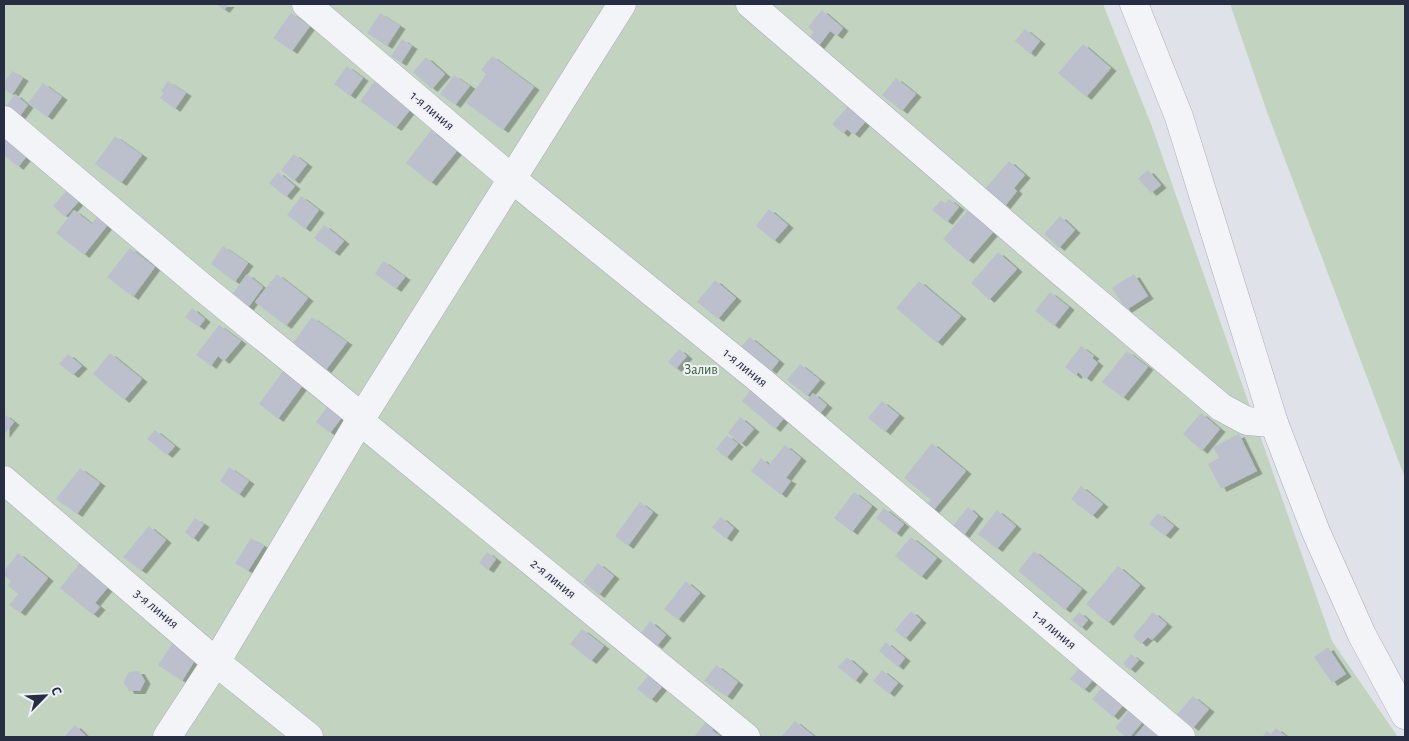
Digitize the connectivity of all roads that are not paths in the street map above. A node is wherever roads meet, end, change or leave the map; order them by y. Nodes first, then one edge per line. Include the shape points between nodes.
1 (306, 4) edge
2 (622, 4) edge
3 (750, 4) edge
4 (1134, 4) edge
5 (4, 120) edge
6 (511, 178) junction
7 (361, 419) junction
8 (1274, 423) junction
9 (4, 480) edge
10 (216, 662) junction
11 (1405, 715) edge
12 (167, 737) edge
13 (309, 737) edge
14 (746, 737) edge
15 (1181, 737) edge

1 - 6 street, 1-я линия
2 - 6 street
3 - 8 street via 1221,407 1247,421
4 - 8 street via 1180,117
5 - 7 street, 2-я линия
6 - 7 street
6 - 15 street, 1-я линия via 760,380
7 - 10 street
7 - 14 street, 2-я линия
8 - 11 street via 1316,532 1362,635
9 - 10 street, 3-я линия
10 - 12 street
10 - 13 street, 3-я линия

